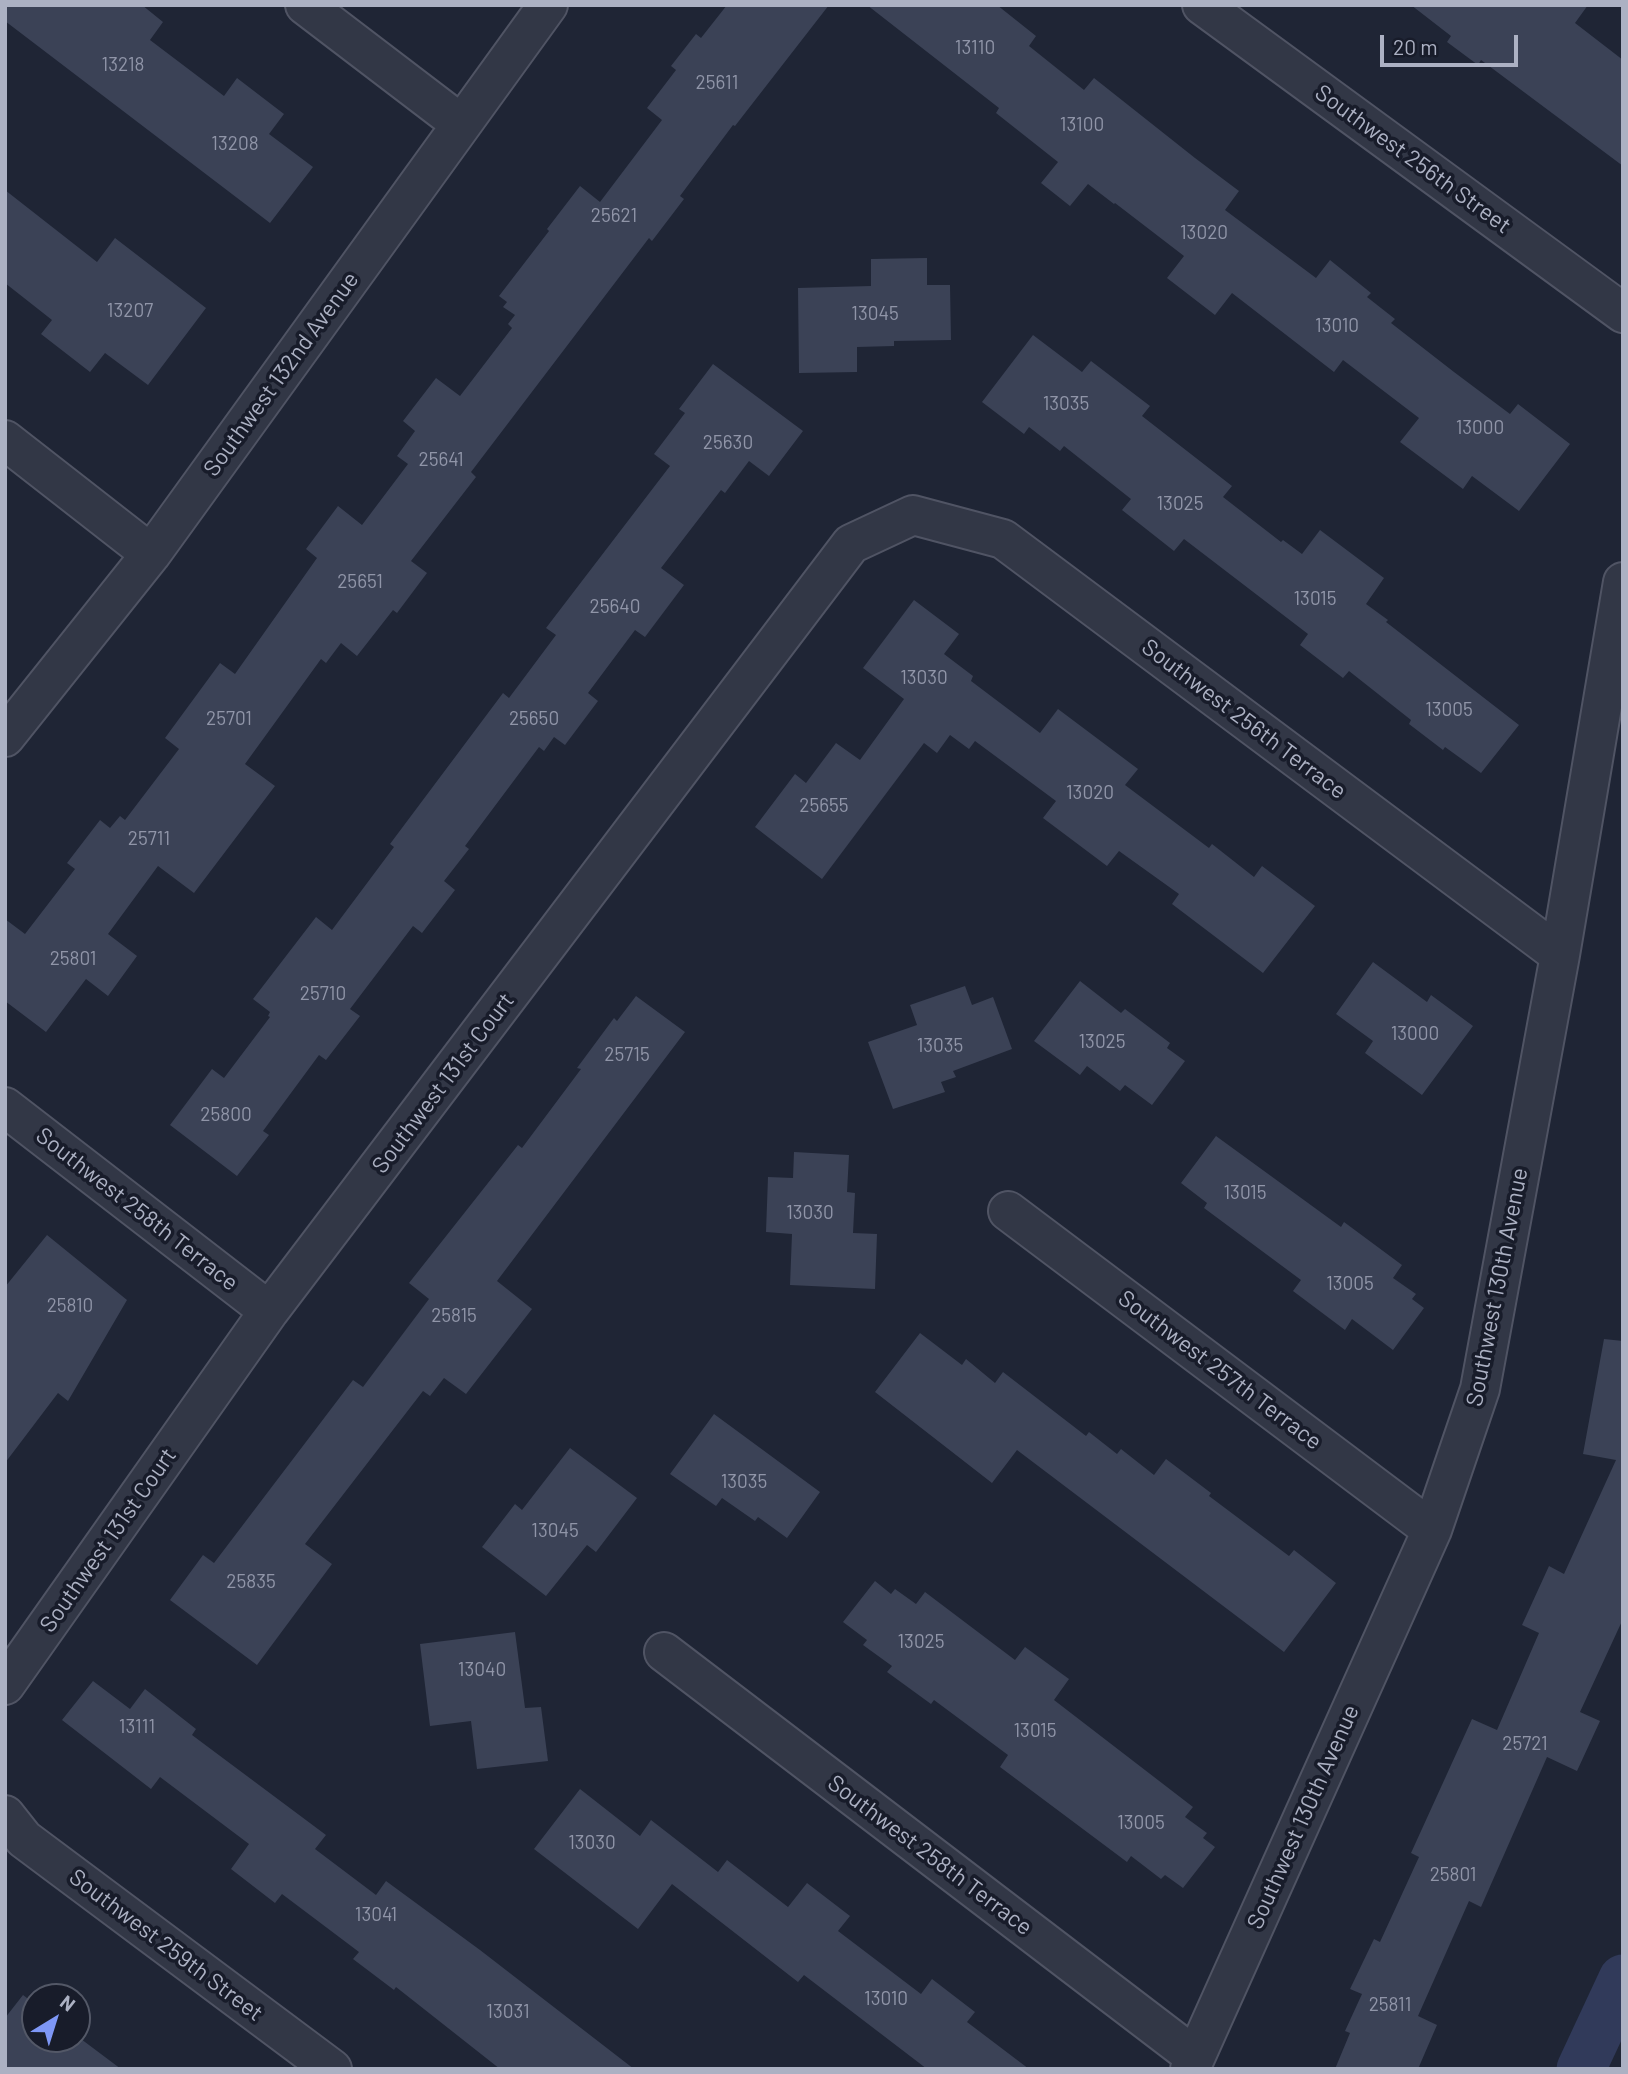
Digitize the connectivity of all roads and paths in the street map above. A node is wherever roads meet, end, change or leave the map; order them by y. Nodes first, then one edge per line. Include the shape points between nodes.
1 (305, 5) edge
2 (548, 5) edge
3 (1202, 5) edge
4 (461, 124) junction
5 (1623, 313) edge
6 (5, 440) edge
7 (913, 515) joint
8 (151, 554) junction
9 (1623, 582) edge
10 (5, 737) edge
11 (1560, 955) junction
12 (5, 1107) edge
13 (1008, 1211) dead end
14 (269, 1311) junction
15 (1432, 1530) junction
16 (664, 1652) dead end
17 (5, 1685) edge
18 (5, 1815) edge
19 (1192, 2063) edge
20 (332, 2069) edge

1 - 4 street
2 - 4 street, Southwest 132nd Avenue
3 - 5 street, Southwest 256th Street
4 - 8 street, Southwest 132nd Avenue
6 - 8 street
7 - 11 street, Southwest 256th Terrace via 1003,539
7 - 14 street, Southwest 131st Court via 851,544
8 - 10 street, Southwest 132nd Avenue
9 - 11 street, Southwest 130th Avenue
11 - 15 street, Southwest 130th Avenue via 1480,1389
12 - 14 street, Southwest 258th Terrace
13 - 15 street, Southwest 257th Terrace
14 - 17 street, Southwest 131st Court
15 - 19 street, Southwest 130th Avenue
16 - 19 street, Southwest 258th Terrace
18 - 20 street, Southwest 259th Street via 24,1839

